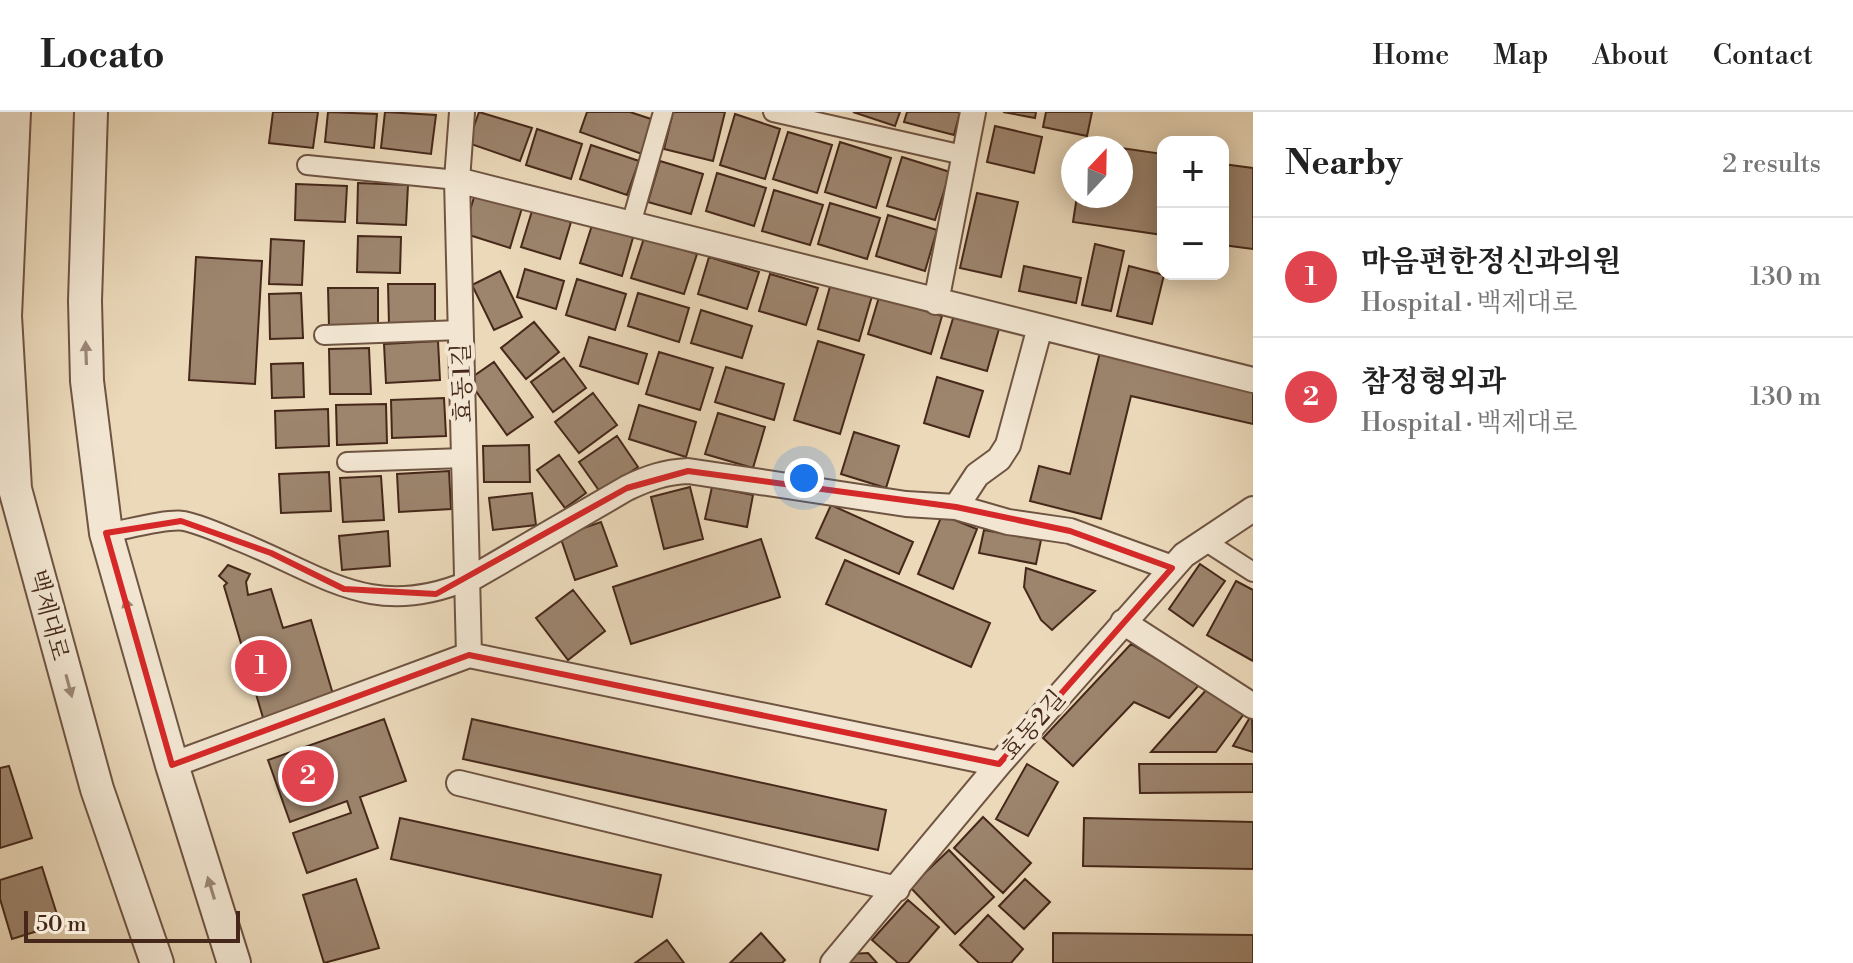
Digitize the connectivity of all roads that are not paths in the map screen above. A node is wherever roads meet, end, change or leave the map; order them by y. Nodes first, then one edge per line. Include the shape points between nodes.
1 (14, 112) edge
2 (91, 112) edge
3 (462, 112) edge
4 (663, 112) edge
5 (773, 112) edge
6 (973, 112) edge
7 (963, 155) junction
8 (307, 165) dead end
9 (457, 180) junction
10 (631, 224) junction
11 (936, 302) junction
12 (1040, 327) junction
13 (461, 330) junction
14 (324, 335) dead end
15 (1253, 380) edge
16 (464, 458) junction
17 (347, 462) dead end
18 (7, 490) edge
19 (956, 507) junction
20 (1253, 509) edge
21 (106, 533) junction
22 (1205, 541) junction
23 (1172, 568) junction
24 (1253, 572) edge
25 (467, 581) junction
26 (1123, 622) junction
27 (469, 655) junction
28 (1253, 706) edge
29 (999, 764) junction
30 (172, 765) junction
31 (459, 783) dead end
32 (897, 889) junction
33 (157, 963) edge
34 (234, 963) edge
35 (833, 963) edge

1 - 18 street, 백제대로 via 5,316
21 -> 2 street via 87,381
3 - 9 street, 효동1길
4 - 10 street
5 - 7 street
6 - 7 street
7 - 11 street
8 - 9 street
9 - 10 street
9 - 13 street, 효동1길
10 - 11 street
11 - 12 street
12 - 15 street
12 - 19 street via 1008,445 977,475
13 - 14 street
13 - 16 street, 효동1길
16 - 17 street
16 - 25 street, 효동1길
18 -> 33 street, 백제대로 via 97,789
19 - 23 street via 1070,531
19 - 25 street via 669,472 627,488
20 - 22 street, 효동2길
21 - 25 street via 181,521 365,595 436,594
30 -> 21 street
22 - 23 street, 효동2길
22 - 24 street
23 - 26 street, 효동2길
25 - 27 street, 효동1길
26 - 28 street
26 - 29 street, 효동2길
27 - 29 street
27 - 30 street
29 - 32 street, 효동2길
34 -> 30 street
31 - 32 street
32 - 35 street, 효동2길

